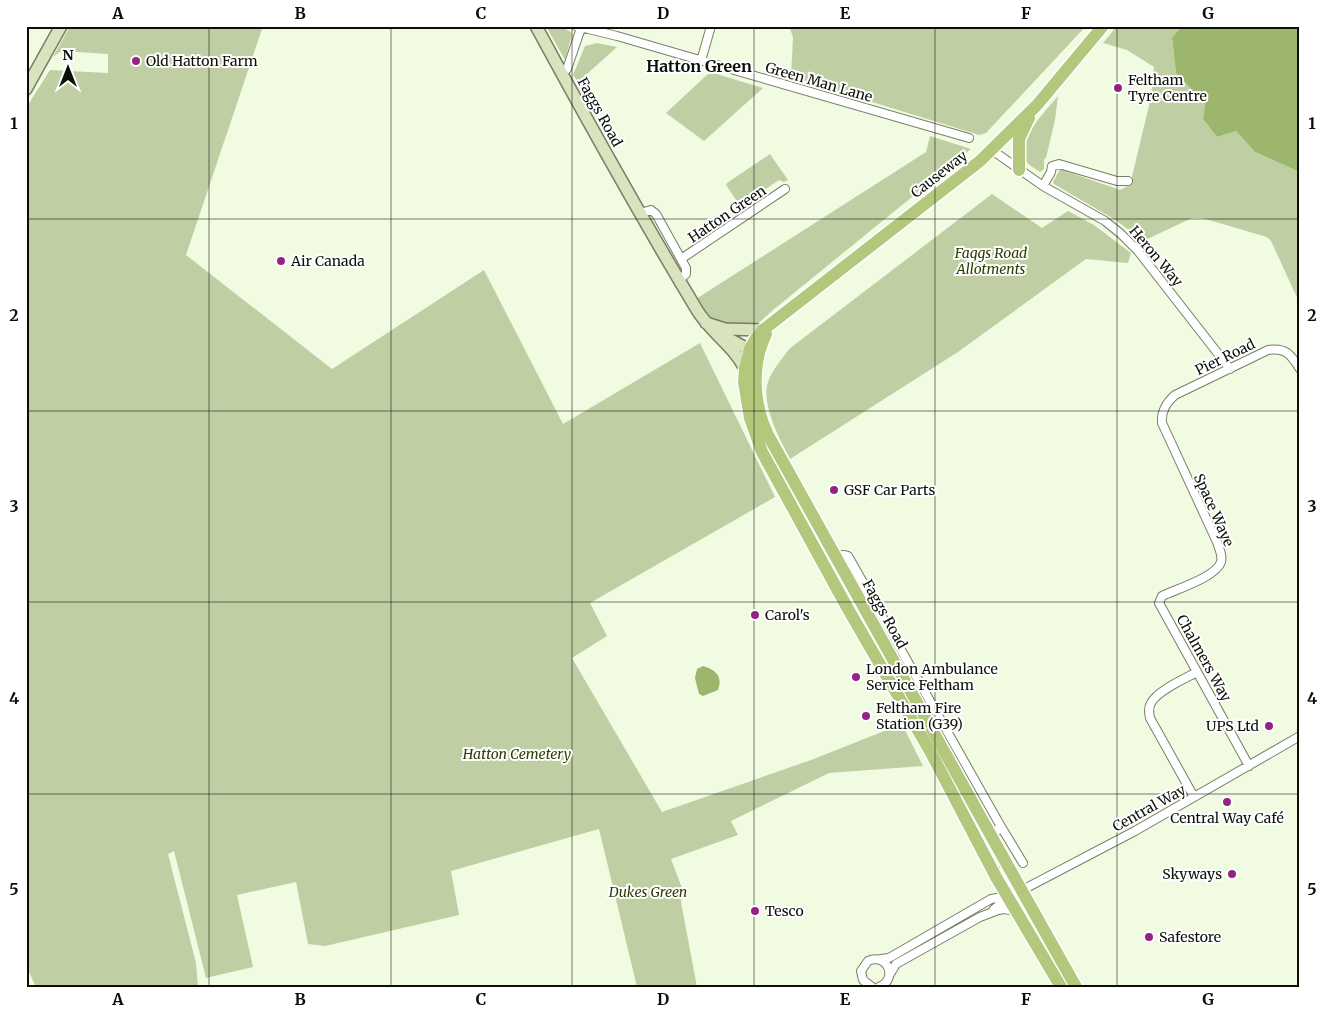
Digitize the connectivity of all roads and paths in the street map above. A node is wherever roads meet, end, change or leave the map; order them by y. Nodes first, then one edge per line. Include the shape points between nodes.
1 (61, 26) edge
2 (536, 26) edge
3 (711, 26) edge
4 (1103, 26) edge
5 (578, 27) edge
6 (701, 61) junction
7 (562, 74) junction
8 (26, 89) edge
9 (1037, 106) junction
10 (969, 138) dead end
11 (992, 150) junction
12 (1019, 170) junction
13 (1128, 181) dead end
14 (1043, 186) junction
15 (785, 189) dead end
16 (640, 212) junction
17 (682, 259) junction
18 (679, 280) junction
19 (708, 326) junction
20 (768, 326) junction
21 (754, 352) junction
22 (745, 369) junction
23 (1230, 369) junction
24 (1300, 369) edge
25 (1162, 412) joint
26 (835, 556) junction
27 (823, 562) junction
28 (1165, 615) joint
29 (1196, 672) junction
30 (1300, 736) edge
31 (1249, 766) junction
32 (1194, 797) junction
33 (1000, 825) junction
34 (992, 838) junction
35 (1023, 863) dead end
36 (996, 877) junction
37 (1017, 895) junction
38 (991, 899) junction
39 (1017, 912) junction
40 (980, 917) junction
41 (1042, 955) junction
42 (881, 959) junction
43 (890, 974) junction
44 (872, 987) edge
45 (879, 987) edge
46 (1061, 987) edge
47 (1076, 987) edge

1 - 8 street
2 - 7 street, Faggs Road
3 - 6 street
4 - 9 main road, Causeway
5 - 6 street, Green Man Lane
5 - 7 street via 568,69
6 - 10 street, Green Man Lane
7 - 16 street, Faggs Road
9 - 11 main road, Causeway
9 - 12 main road via 1018,139
11 - 12 street, Heron Way
11 - 20 main road, Causeway
12 - 14 street, Heron Way
13 - 14 street via 1117,181 1059,164 1052,166
14 - 23 street, Heron Way via 1089,210 1121,234 1138,251
15 - 17 street, Hatton Green
16 - 17 street via 651,210 656,214
16 - 18 street, Faggs Road
17 - 18 street via 686,272
18 - 19 street, Faggs Road
19 - 20 street via 724,329
19 - 21 street
19 - 22 street, Faggs Road
20 - 21 main road, Causeway
21 - 22 main road, Causeway
21 - 26 main road, Faggs Road via 756,390 763,425
22 - 27 main road, Faggs Road via 745,397 755,435
23 - 24 street, Pier Road via 1278,348 1291,356
23 - 25 street, Pier Road via 1175,395
25 - 28 street, Space Waye via 1162,423 1222,556 1220,564 1209,575 1162,596 1159,603
26 - 27 street
26 - 33 street via 848,556
26 - 34 main road, Faggs Road
27 - 36 main road, Faggs Road via 930,751
28 - 29 street, Chalmers Way
29 - 31 street, Chalmers Way
29 - 32 street via 1158,694 1149,709 1150,718
30 - 31 street, Central Way
31 - 32 street, Central Way
32 - 37 street, Central Way
33 - 34 street
33 - 35 street
34 - 37 main road, Faggs Road
36 - 37 main road, Faggs Road
36 - 38 street via 997,887
37 - 38 street
37 - 39 main road, Faggs Road
37 - 40 street
37 - 41 main road
37 - 47 main road, Faggs Road via 1031,905
38 - 42 street via 890,958
39 - 40 street via 998,910
39 - 41 main road, Faggs Road
40 - 43 street via 896,964
41 - 46 main road, Faggs Road
42 - 43 street
42 - 44 street via 868,961 861,971 863,980
43 - 45 street via 887,982

